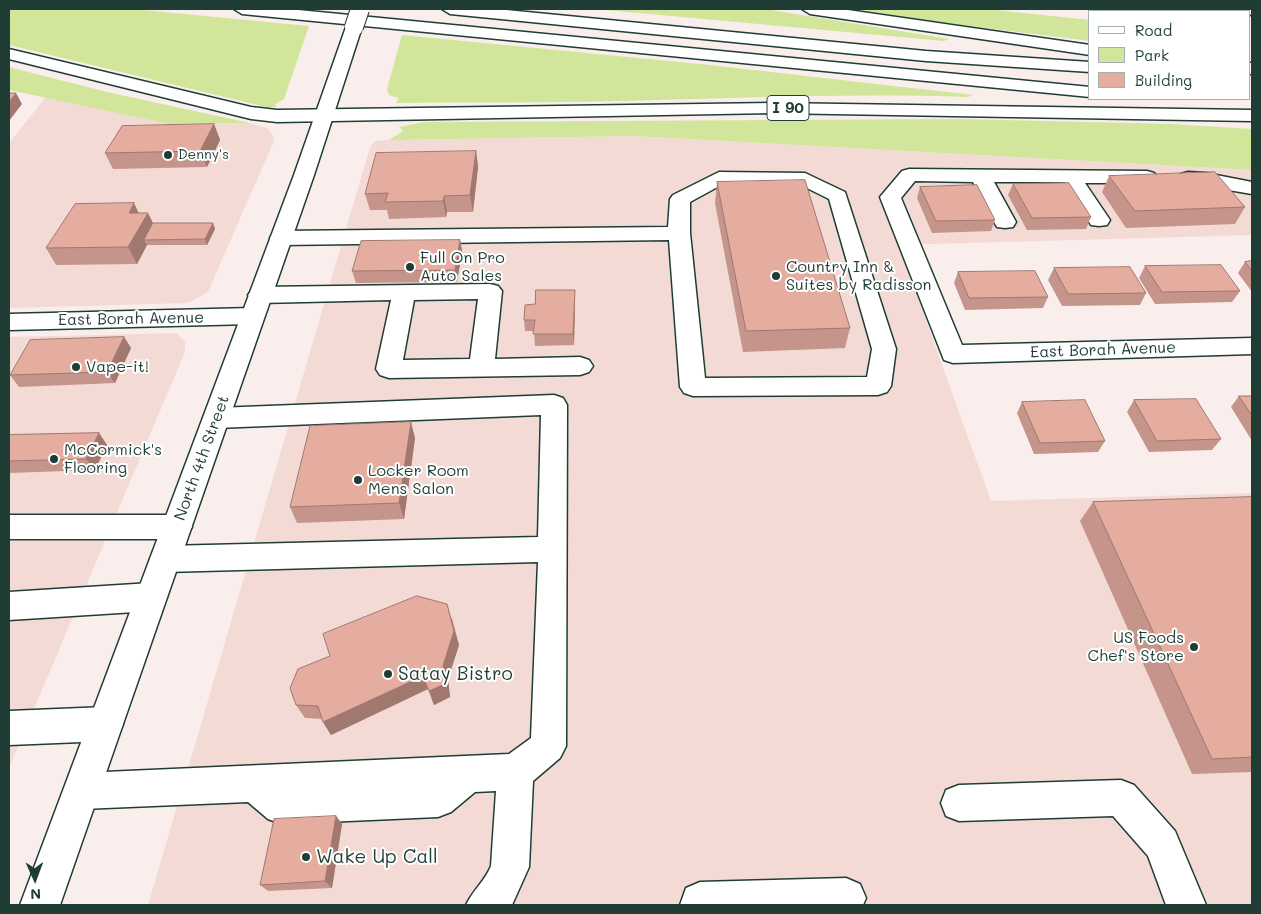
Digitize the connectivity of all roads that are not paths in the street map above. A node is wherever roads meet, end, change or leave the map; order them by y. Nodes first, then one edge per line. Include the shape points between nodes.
1 (242, 9) edge
2 (360, 9) edge
3 (450, 9) edge
4 (810, 9) edge
5 (1088, 50) edge
6 (9, 54) edge
7 (1088, 68) edge
8 (1088, 92) edge
9 (1183, 100) edge
10 (1252, 106) edge
11 (324, 115) junction
12 (1252, 116) edge
13 (980, 175) junction
14 (1070, 175) junction
15 (1252, 188) edge
16 (1099, 220) dead end
17 (1005, 222) dead end
18 (679, 233) junction
19 (281, 238) junction
20 (404, 292) junction
21 (256, 306) junction
22 (9, 322) edge
23 (1252, 346) edge
24 (580, 366) dead end
25 (482, 368) junction
26 (216, 418) junction
27 (177, 526) junction
28 (9, 527) edge
29 (553, 548) junction
30 (165, 559) junction
31 (151, 597) junction
32 (9, 606) edge
33 (106, 724) junction
34 (9, 728) edge
35 (515, 772) junction
36 (82, 791) junction
37 (959, 803) dead end
38 (846, 898) dead end
39 (40, 905) edge
40 (486, 905) edge
41 (700, 905) edge
42 (1186, 905) edge

1 - 8 main road
2 - 11 main road, North 4th Street, bridge
3 - 7 main road via 926,56
4 - 5 main road
6 - 11 main road via 251,113
9 - 10 main road
11 - 12 main road, I 90 via 773,108
11 - 19 main road, North 4th Street
13 - 14 main road
13 - 17 main road
13 - 23 main road, East Borah Avenue via 909,175 890,197 953,354
14 - 15 main road via 1206,179
14 - 16 main road
18 - 18 main road via 693,387 878,386 884,348 838,196 805,179 719,178 680,199
18 - 19 main road
19 - 21 main road, North 4th Street
20 - 21 main road, East Borah Avenue
20 - 25 main road, East Borah Avenue via 490,291
20 - 25 main road via 389,369
21 - 22 main road, East Borah Avenue
21 - 26 main road, North 4th Street
24 - 25 main road
26 - 27 main road, North 4th Street
26 - 29 main road via 554,405
27 - 28 main road
27 - 30 main road, North 4th Street
29 - 30 main road
29 - 35 main road via 548,746
30 - 31 main road, North 4th Street
31 - 32 main road
31 - 33 main road, North 4th Street
33 - 34 main road
33 - 36 main road, North 4th Street
35 - 36 main road via 468,774 438,799 281,806 254,783
35 - 40 main road via 510,867 501,888
36 - 39 main road, North 4th Street
37 - 42 main road via 1120,798 1162,844
38 - 41 main road via 700,902

